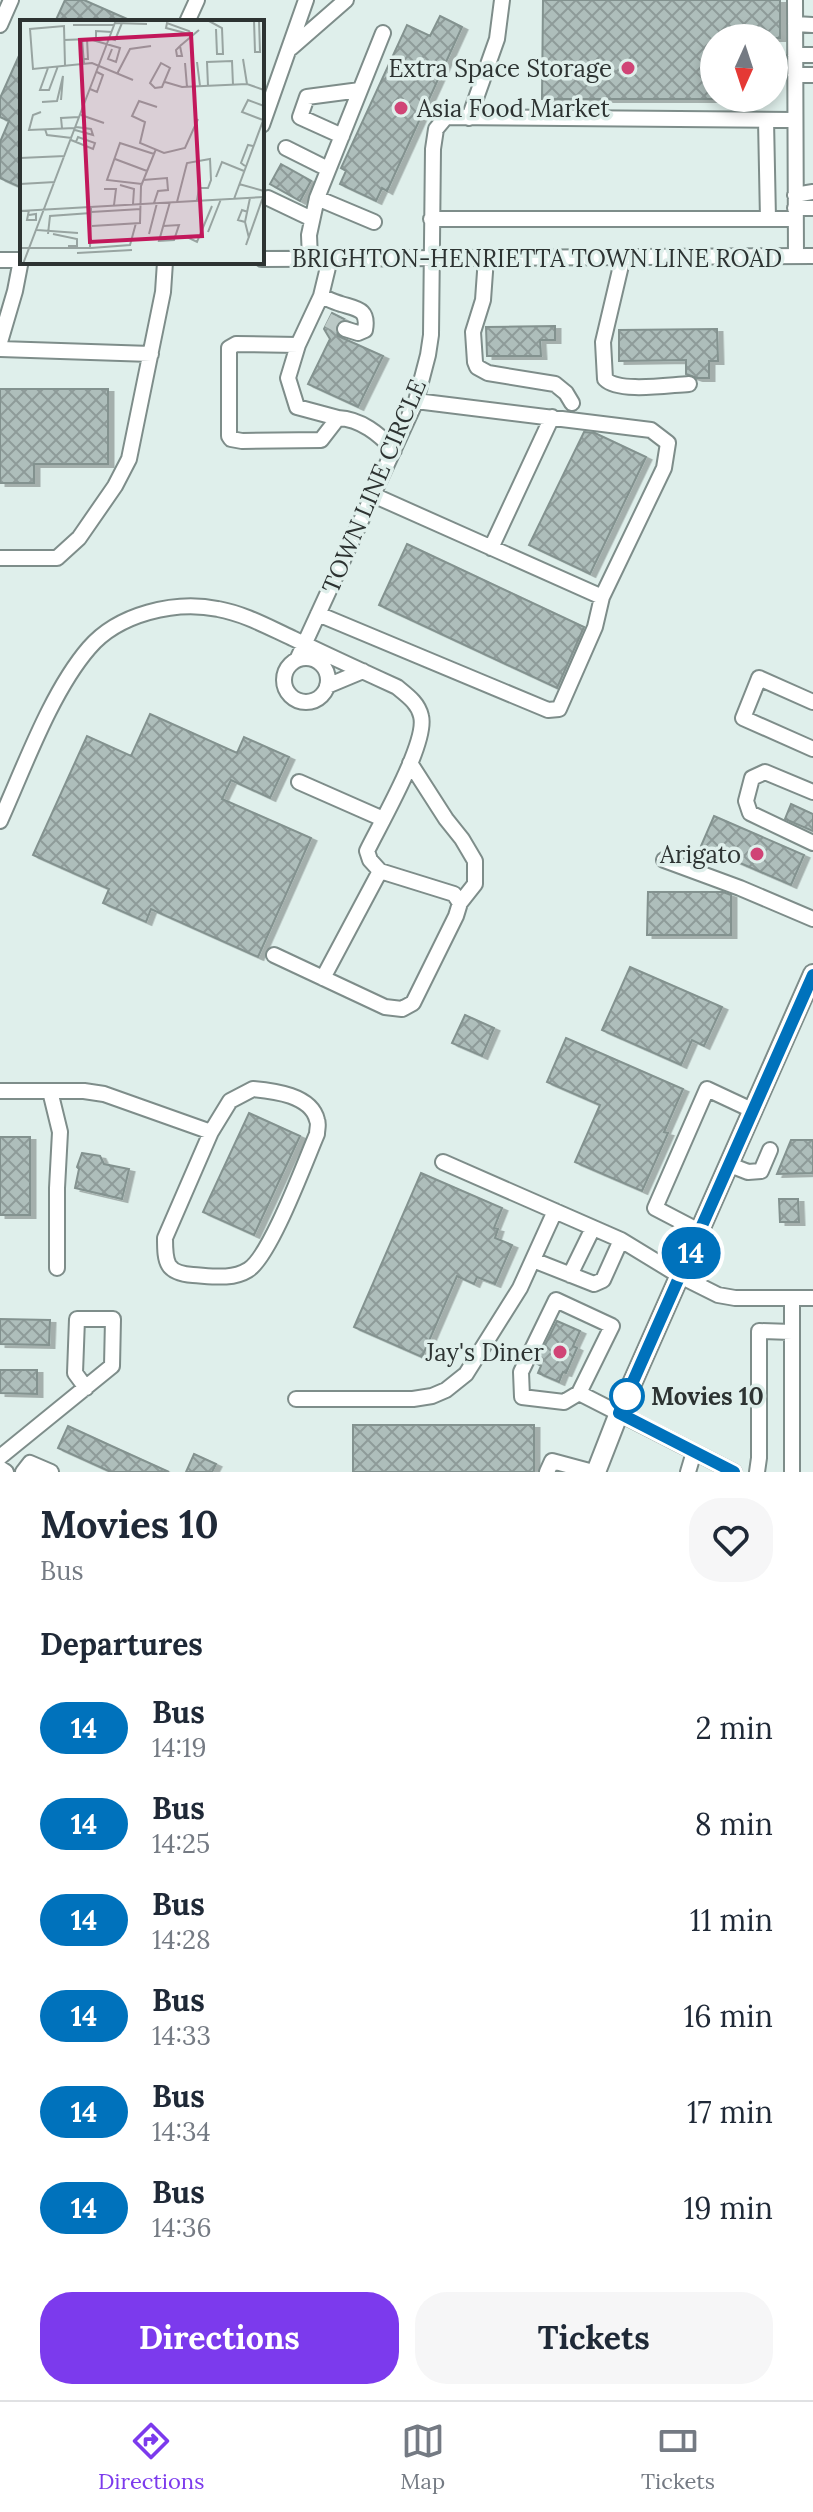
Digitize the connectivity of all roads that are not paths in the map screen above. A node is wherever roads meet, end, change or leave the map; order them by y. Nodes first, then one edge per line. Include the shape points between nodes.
1 (11, 0) edge
2 (197, 0) edge
3 (306, 0) edge
4 (346, 0) edge
5 (502, 0) edge
6 (795, 0) edge
7 (188, 20) edge
8 (795, 24) junction
9 (0, 25) edge
10 (813, 25) edge
11 (383, 33) dead end
12 (288, 51) junction
13 (795, 55) junction
14 (813, 55) edge
15 (795, 75) junction
16 (813, 75) edge
17 (268, 90) edge
18 (360, 90) junction
19 (264, 113) edge
20 (469, 118) junction
21 (766, 120) junction
22 (795, 120) junction
23 (342, 136) junction
24 (286, 148) dead end
25 (328, 169) junction
26 (813, 192) edge
27 (268, 198) dead end
28 (317, 198) junction
29 (795, 207) junction
30 (813, 208) edge
31 (312, 219) junction
32 (431, 219) junction
33 (768, 219) junction
34 (374, 222) dead end
35 (796, 256) junction
36 (813, 256) edge
37 (623, 257) junction
38 (430, 258) junction
39 (486, 258) junction
40 (264, 259) edge
41 (310, 259) junction
42 (330, 259) junction
43 (21, 264) edge
44 (165, 264) edge
45 (321, 296) junction
46 (314, 312) junction
47 (328, 320) tunnel mouth
48 (345, 329) dead end
49 (0, 342) edge
50 (298, 345) junction
51 (0, 349) edge
52 (151, 354) junction
53 (689, 384) dead end
54 (416, 401) junction
55 (572, 403) dead end
56 (552, 417) junction
57 (338, 418) junction
58 (403, 430) junction
59 (377, 432) junction
60 (394, 450) junction
61 (373, 495) junction
62 (491, 548) junction
63 (0, 558) edge
64 (602, 597) junction
65 (318, 614) junction
66 (304, 644) junction
67 (297, 660) junction
68 (363, 671) junction
69 (327, 686) junction
70 (813, 702) edge
71 (813, 749) edge
72 (410, 763) junction
73 (299, 782) dead end
74 (813, 792) edge
75 (383, 819) junction
76 (0, 821) edge
77 (813, 843) edge
78 (664, 860) dead end
79 (380, 871) junction
80 (460, 903) junction
81 (813, 919) edge
82 (274, 955) dead end
83 (813, 974) edge
84 (323, 978) junction
85 (0, 1091) edge
86 (50, 1091) junction
87 (754, 1111) junction
88 (211, 1132) junction
89 (770, 1150) dead end
90 (443, 1162) dead end
91 (730, 1165) junction
92 (555, 1211) junction
93 (593, 1228) junction
94 (701, 1232) junction
95 (621, 1240) junction
96 (533, 1260) junction
97 (57, 1268) dead end
98 (570, 1275) junction
99 (680, 1276) junction
100 (792, 1298) junction
101 (813, 1298) edge
102 (792, 1332) junction
103 (86, 1388) junction
104 (579, 1393) junction
105 (296, 1399) dead end
106 (619, 1413) junction
107 (694, 1452) junction
108 (0, 1457) edge
109 (0, 1468) edge
110 (6, 1472) edge
111 (23, 1472) edge
112 (51, 1472) edge
113 (547, 1472) edge
114 (594, 1472) edge
115 (688, 1472) edge
116 (734, 1472) edge
117 (757, 1472) edge
118 (792, 1472) edge

1 - 9 street
2 - 7 street
3 - 12 street
4 - 12 street
5 - 20 street via 497,39
6 - 8 street
8 - 10 street
8 - 13 street
11 - 18 street
12 - 17 street
13 - 14 street
13 - 15 street
15 - 16 street
15 - 22 street
17 - 19 street
18 - 23 street
18 - 23 street via 307,97 300,117
20 - 21 street
20 - 32 street, TOWN LINE CIRCLE via 446,117 436,129
21 - 22 street
21 - 33 street
22 - 29 street
23 - 25 street
24 - 25 street
25 - 28 street
26 - 29 street
27 - 31 street
28 - 31 street
28 - 34 street
29 - 30 street
29 - 33 street
29 - 35 street
31 - 41 street
32 - 33 street
32 - 38 street, TOWN LINE CIRCLE
35 - 36 street, BRIGHTON-HENRIETTA TOWN LINE ROAD
35 - 37 street, BRIGHTON-HENRIETTA TOWN LINE ROAD
37 - 39 street, BRIGHTON-HENRIETTA TOWN LINE ROAD
37 - 53 street via 603,342 605,379 626,387
38 - 39 street, BRIGHTON-HENRIETTA TOWN LINE ROAD
38 - 42 street, BRIGHTON-HENRIETTA TOWN LINE ROAD
38 - 54 street, TOWN LINE CIRCLE via 431,335
39 - 55 street via 483,300 473,332 477,367 555,384
40 - 41 street, BRIGHTON-HENRIETTA TOWN LINE ROAD
41 - 42 street, BRIGHTON-HENRIETTA TOWN LINE ROAD
42 - 45 street
43 - 49 street
44 - 52 street
45 - 46 street
45 - 48 street via 364,313 365,330
46 - 47 street
46 - 50 street
50 - 57 street via 288,378 297,407
50 - 57 street via 229,348 229,436 242,441 321,440
51 - 52 street
52 - 63 street via 129,459 79,538 57,558
54 - 56 street
54 - 58 street, TOWN LINE CIRCLE
56 - 62 street
56 - 64 street via 651,430 668,443 664,468
57 - 59 street
58 - 59 street
58 - 60 street, TOWN LINE CIRCLE
59 - 60 street
60 - 61 street, TOWN LINE CIRCLE
61 - 62 street
61 - 65 street, TOWN LINE CIRCLE
62 - 64 street
64 - 65 street via 595,627 559,709 548,710
65 - 66 street, TOWN LINE CIRCLE
66 - 67 street, TOWN LINE CIRCLE
66 - 68 street
66 - 76 street via 217,608 150,612 113,627 90,646 65,681
67 - 69 street via 311,659 323,666
67 - 69 street, TOWN LINE CIRCLE via 284,677 292,697 314,701
68 - 69 street
68 - 72 street via 414,701 422,731
70 - 71 street via 759,678 743,718
72 - 75 street
72 - 80 street via 475,861 475,884
73 - 75 street
74 - 77 street via 765,772 752,778 746,801 750,813
75 - 79 street via 367,851
78 - 81 street
79 - 80 street via 454,894
79 - 84 street
80 - 84 street via 413,1003 402,1009 385,1007
82 - 84 street
83 - 87 main road
85 - 86 street
86 - 88 street via 104,1094
86 - 97 street via 60,1132
87 - 91 main road
87 - 94 street via 707,1089 655,1208
88 - 88 street via 165,1238 165,1257 178,1274 229,1277 248,1270 265,1252 317,1134 318,1120 309,1107 283,1093 253,1089 230,1101
89 - 91 street via 761,1171
90 - 92 street
91 - 94 main road
92 - 93 street
92 - 96 street
93 - 95 street
93 - 98 street
94 - 99 main road
95 - 98 street via 599,1284
95 - 99 street
96 - 98 street
96 - 105 street via 466,1374 446,1390 413,1399
99 - 100 street via 718,1295
99 - 106 main road
100 - 101 street
100 - 102 street
102 - 117 street via 759,1331
102 - 118 street
103 - 103 street via 112,1366 113,1319 77,1319 75,1373
103 - 108 street
104 - 104 street via 564,1402 522,1397 521,1372 556,1300 612,1326
104 - 106 street
106 - 107 street
106 - 114 main road
107 - 115 street
107 - 116 street
109 - 110 street
111 - 112 street via 30,1463
113 - 114 street via 552,1461

